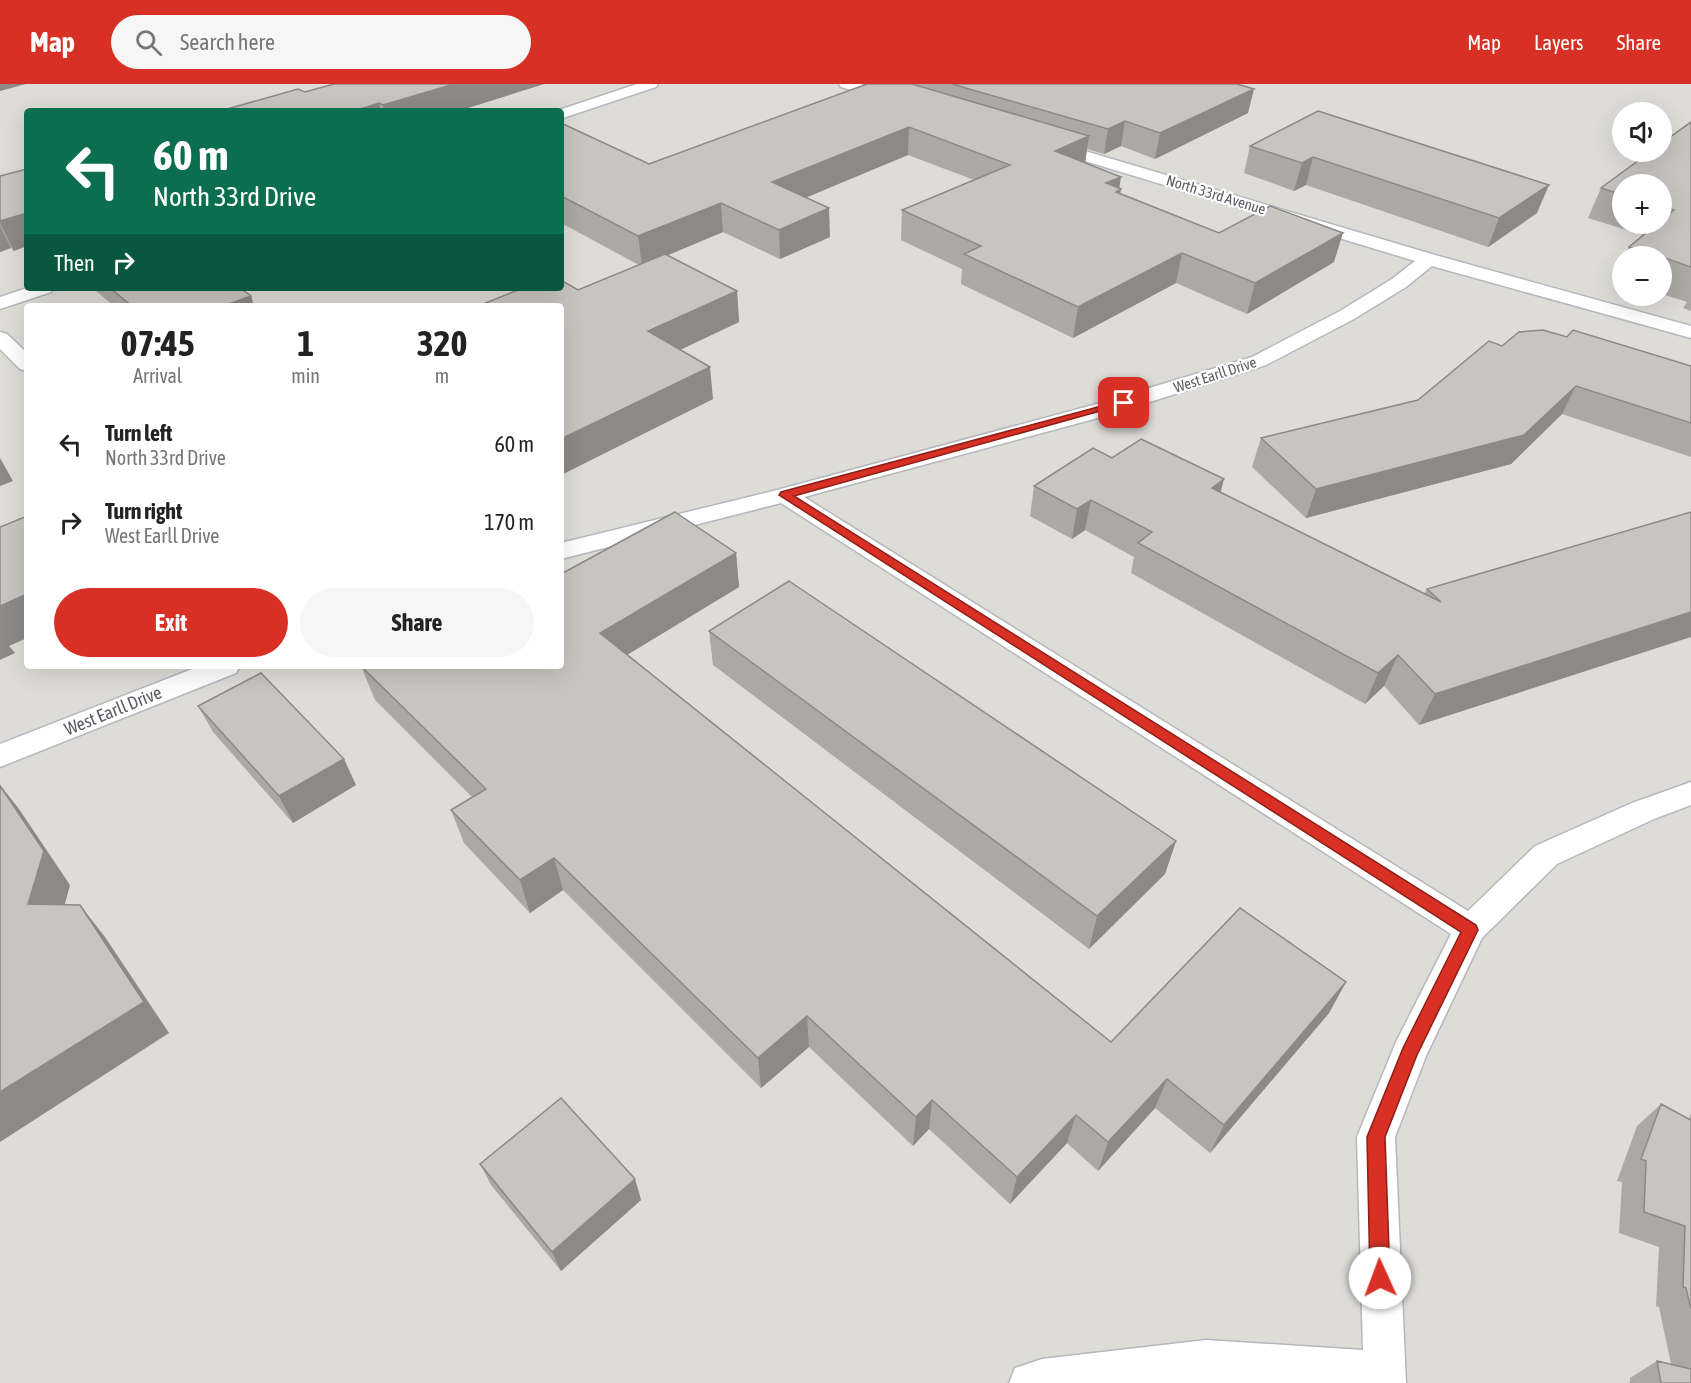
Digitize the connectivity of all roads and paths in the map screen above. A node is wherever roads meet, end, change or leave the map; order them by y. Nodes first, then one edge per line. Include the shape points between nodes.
1 (651, 84) edge
2 (846, 84) edge
3 (907, 102) edge
4 (564, 113) edge
5 (1034, 140) edge
6 (1429, 259) junction
7 (35, 291) edge
8 (0, 303) edge
9 (1691, 332) edge
10 (0, 338) edge
11 (24, 362) edge
12 (784, 495) junction
13 (564, 550) edge
14 (218, 669) edge
15 (0, 756) edge
16 (1691, 793) edge
17 (1470, 930) junction
18 (1384, 1378) edge
19 (1030, 1383) edge

1 - 4 street
2 - 3 street
5 - 6 street, North 33rd Avenue
6 - 9 street, North 33rd Avenue
6 - 12 street, West Earll Drive via 1347,315 1259,361 1137,400
7 - 8 street
10 - 11 street
12 - 13 street, West Earll Drive
12 - 17 street
14 - 15 street, West Earll Drive
16 - 17 street via 1546,855
17 - 18 street via 1409,1053 1376,1137
18 - 19 street via 1206,1361

